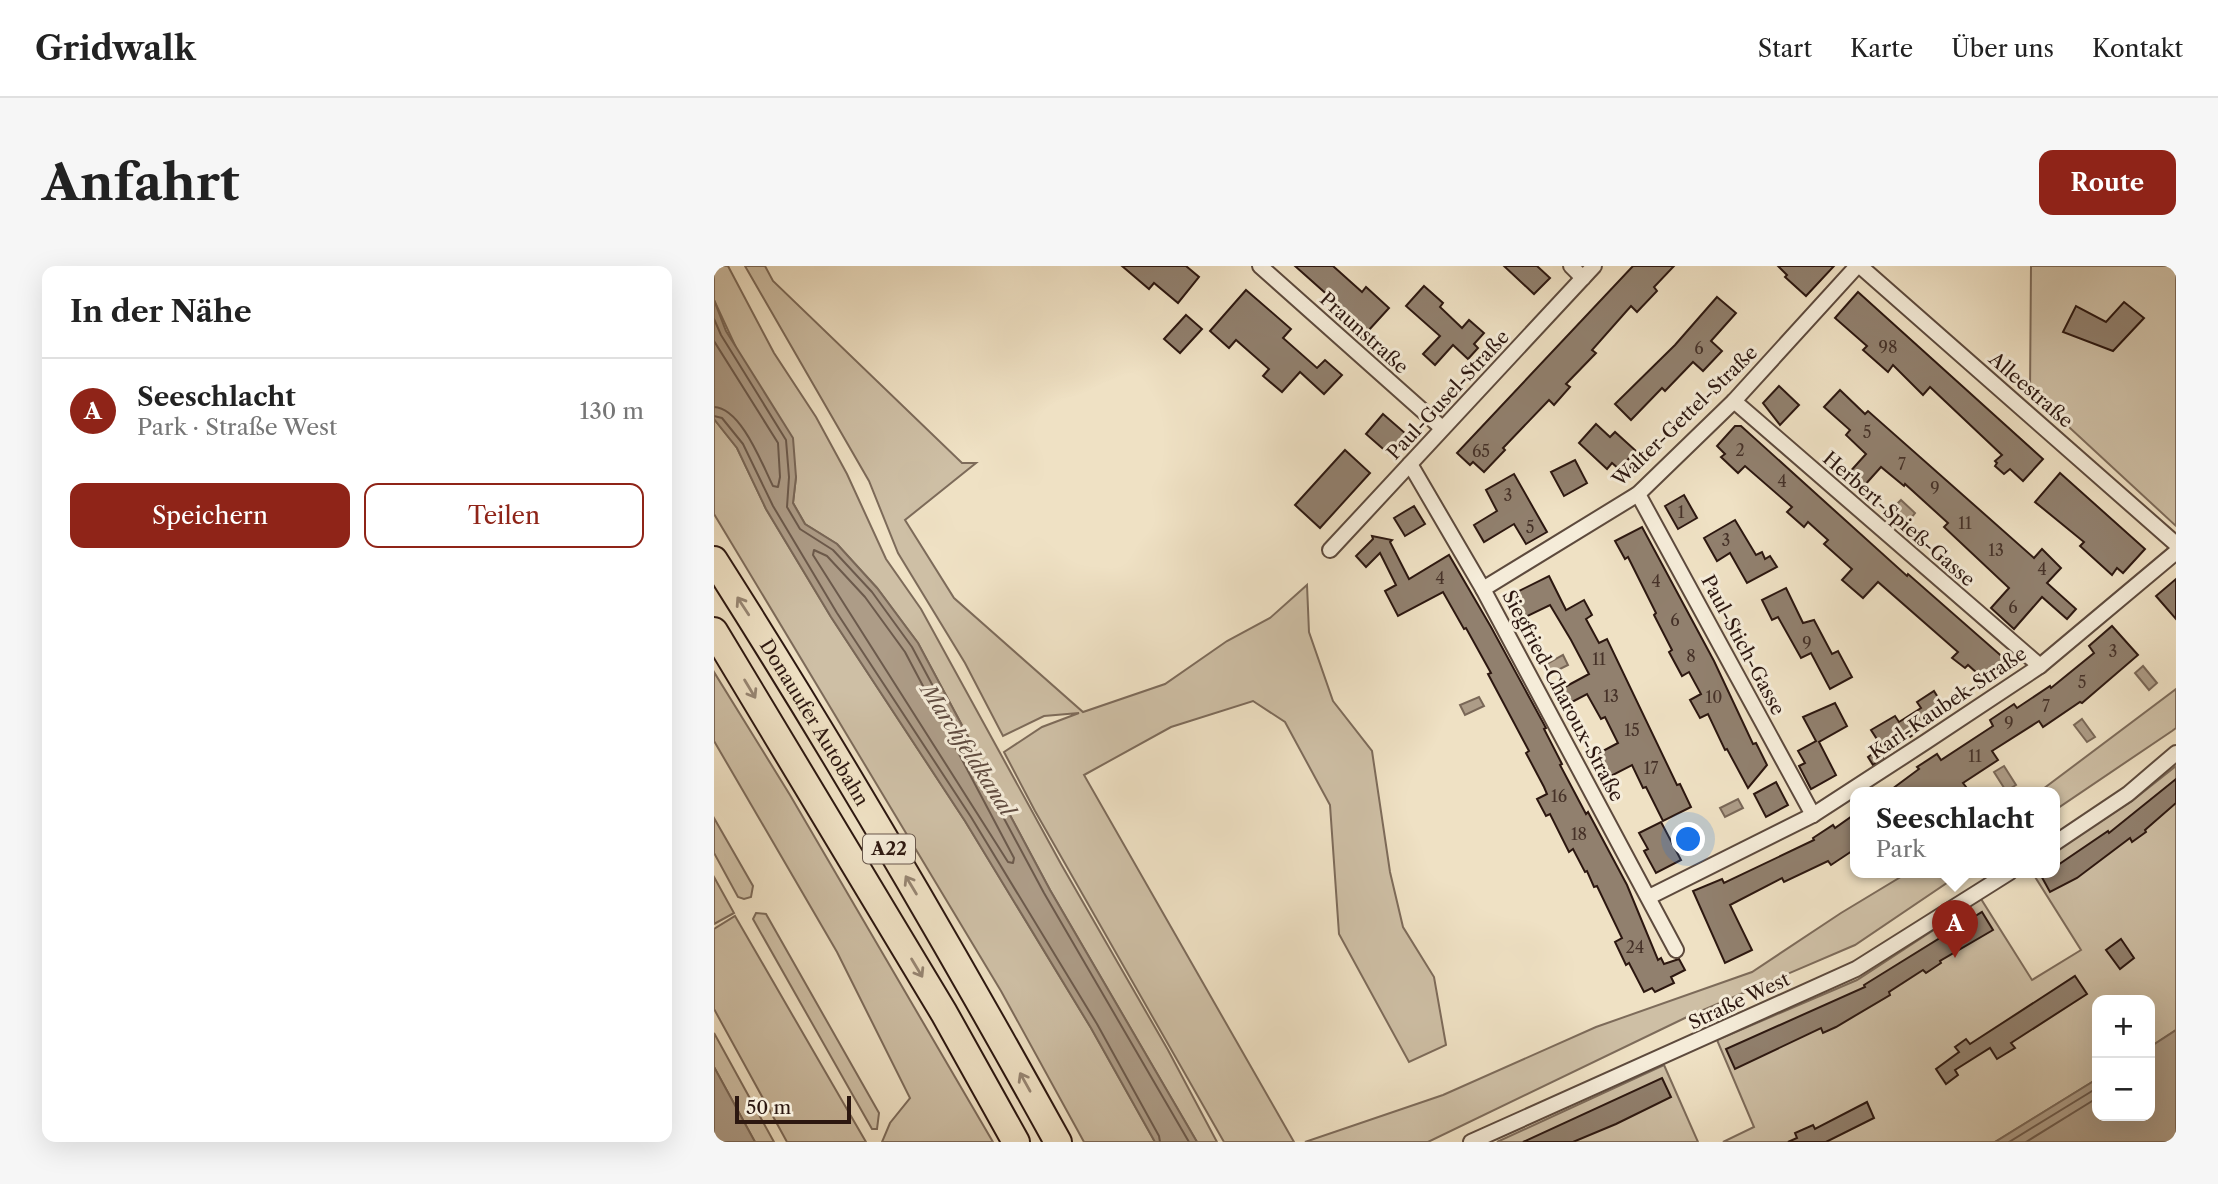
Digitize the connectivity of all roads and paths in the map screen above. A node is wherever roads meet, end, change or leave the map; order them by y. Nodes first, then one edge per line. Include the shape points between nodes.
1 (1259, 266) edge
2 (1571, 266) edge
3 (1594, 266) edge
4 (1858, 266) edge
5 (1583, 278) junction
6 (1734, 401) junction
7 (1442, 428) junction
8 (1410, 464) junction
9 (1638, 494) junction
10 (2176, 544) edge
11 (1330, 550) dead end
12 (2176, 552) edge
13 (714, 560) edge
14 (1483, 589) junction
15 (714, 631) edge
16 (2040, 666) junction
17 (2176, 753) edge
18 (1857, 787) edge
19 (1850, 792) edge
20 (1813, 816) junction
21 (2060, 840) edge
22 (2001, 878) edge
23 (1649, 897) junction
24 (1676, 950) dead end
25 (1016, 1142) edge
26 (1058, 1142) edge
27 (1471, 1142) edge

1 - 7 street, Praunstraße
2 - 5 street
3 - 5 street, Paul-Gusel-Straße
4 - 6 street, Walter-Gettel-Straße
4 - 10 street, Alleestraße
5 - 7 street, Paul-Gusel-Straße
6 - 9 street, Walter-Gettel-Straße
6 - 16 street, Herbert-Spieß-Gasse
7 - 8 street, Paul-Gusel-Straße
8 - 11 street, Paul-Gusel-Straße
8 - 14 street, Siegfried-Charoux-Straße
9 - 14 street, Walter-Gettel-Straße
9 - 20 street, Paul-Stich-Gasse
12 - 16 street, Karl-Kaubek-Straße
26 -> 13 highway, Donauufer Autobahn / A22 via 958,964
14 - 23 street, Siegfried-Charoux-Straße
15 -> 25 highway, Donauufer Autobahn / A22 via 944,1013
16 - 18 street, Karl-Kaubek-Straße
17 - 21 street via 2128,794
19 - 20 street, Karl-Kaubek-Straße
20 - 23 street, Karl-Kaubek-Straße
22 - 27 street, Straße West via 1856,969
23 - 24 street, Siegfried-Charoux-Straße

